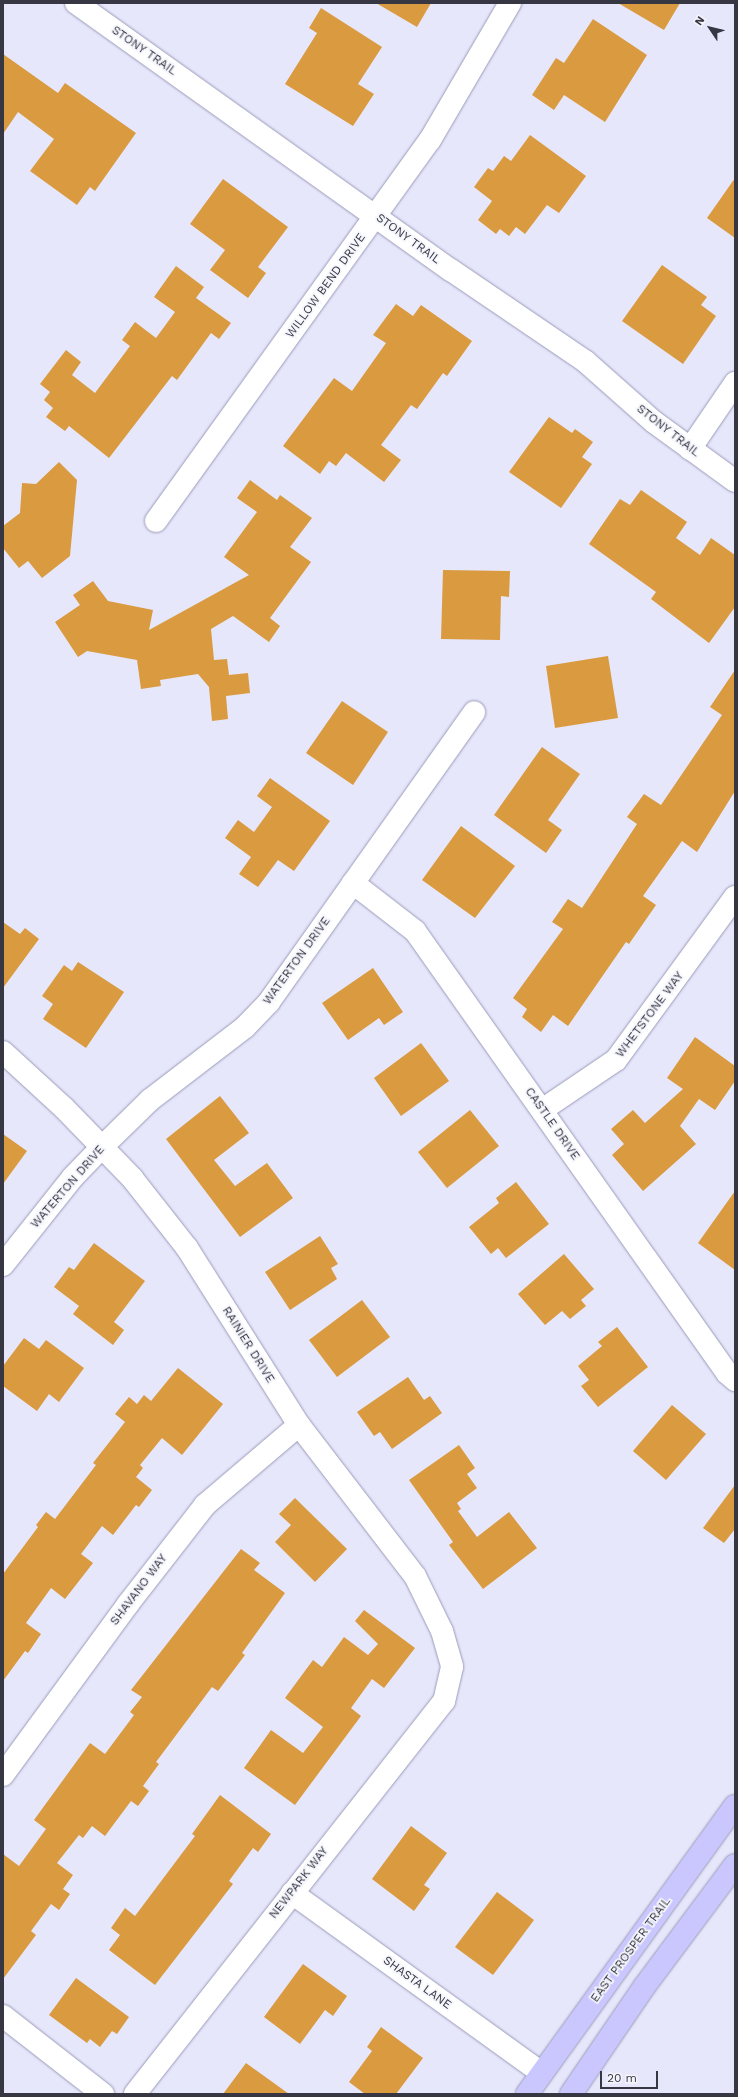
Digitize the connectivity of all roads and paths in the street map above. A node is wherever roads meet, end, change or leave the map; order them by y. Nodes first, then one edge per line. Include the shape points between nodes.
1 (76, 3) edge
2 (510, 3) edge
3 (376, 215) junction
4 (735, 383) edge
5 (690, 449) junction
6 (735, 481) edge
7 (156, 522) dead end
8 (474, 712) dead end
9 (353, 883) junction
10 (735, 897) edge
11 (3, 1052) edge
12 (542, 1110) junction
13 (102, 1146) junction
14 (3, 1265) edge
15 (732, 1372) edge
16 (299, 1425) junction
17 (452, 1667) joint
18 (3, 1775) edge
19 (735, 1806) edge
20 (735, 1865) edge
21 (292, 1893) junction
22 (3, 2017) edge
23 (542, 2074) junction
24 (103, 2094) edge
25 (135, 2094) edge
26 (527, 2094) edge
27 (570, 2094) edge

1 - 3 street, STONY TRAIL
2 - 3 street, WILLOW BEND DRIVE via 430,140
3 - 5 street, STONY TRAIL via 451,270 585,361 654,422
3 - 7 street, WILLOW BEND DRIVE
4 - 5 street
5 - 6 street, STONY TRAIL
8 - 9 street, WATERTON DRIVE
9 - 12 street, CASTLE DRIVE via 415,931
9 - 13 street, WATERTON DRIVE via 269,1002 245,1027 150,1100
10 - 12 street, WHETSTONE WAY via 616,1060
11 - 13 street, RAINIER DRIVE
12 - 15 street, CASTLE DRIVE
13 - 14 street, WATERTON DRIVE via 73,1177
13 - 16 street, RAINIER DRIVE via 132,1178 187,1248
16 - 17 street, RAINIER DRIVE via 415,1576 442,1631
16 - 18 street, SHAVANO WAY via 205,1505 128,1604
17 - 21 street, NEWPARK WAY via 444,1701
19 - 23 main road, EAST PROSPER TRAIL
20 - 27 main road via 644,1987
21 - 23 street, SHASTA LANE
21 - 25 street, NEWPARK WAY
22 - 24 street
23 - 26 main road, EAST PROSPER TRAIL

